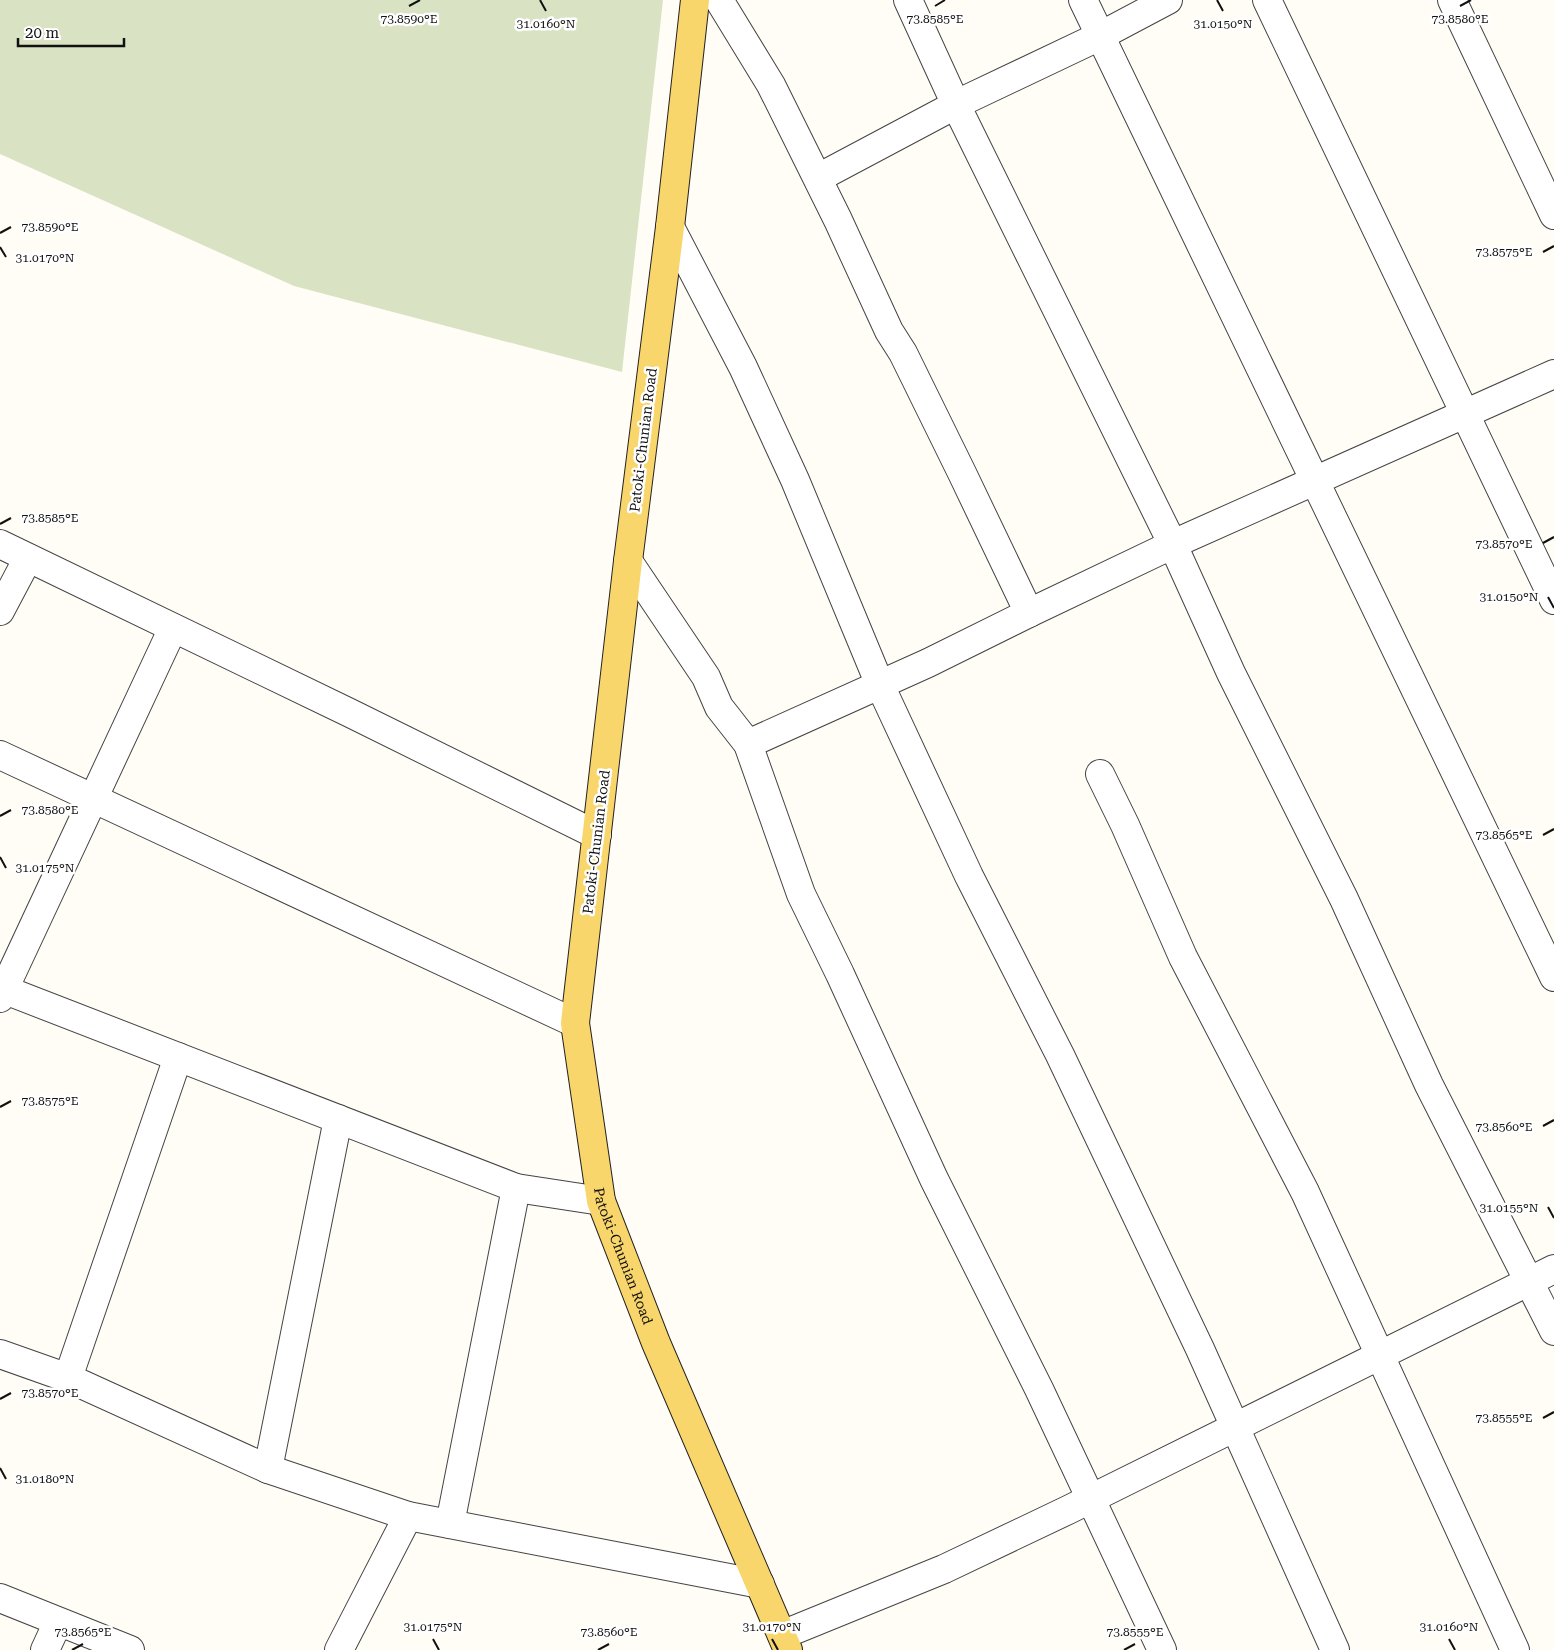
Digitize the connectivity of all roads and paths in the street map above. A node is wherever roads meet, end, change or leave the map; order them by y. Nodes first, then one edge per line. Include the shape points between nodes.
1 (695, 0) edge
2 (719, 0) edge
3 (908, 0) edge
4 (1083, 0) edge
5 (1168, 0) edge
6 (1267, 0) edge
7 (1452, 0) edge
8 (1100, 36) junction
9 (956, 105) junction
10 (818, 178) junction
11 (1554, 215) edge
12 (670, 227) junction
13 (1554, 374) edge
14 (1465, 414) junction
15 (1315, 480) junction
16 (0, 544) edge
17 (1173, 545) junction
18 (28, 558) junction
19 (628, 561) junction
20 (1554, 600) edge
21 (0, 611) edge
22 (1029, 613) junction
23 (174, 628) junction
24 (880, 685) junction
25 (748, 744) junction
26 (0, 755) edge
27 (1100, 774) dead end
28 (93, 798) junction
29 (597, 835) junction
30 (1554, 977) edge
31 (1, 991) edge
32 (575, 1023) junction
33 (178, 1056) junction
34 (338, 1119) junction
35 (516, 1188) junction
36 (601, 1201) junction
37 (1542, 1276) edge
38 (1554, 1331) edge
39 (0, 1354) edge
40 (1380, 1355) junction
41 (68, 1378) junction
42 (1235, 1426) junction
43 (268, 1469) junction
44 (1091, 1498) junction
45 (408, 1516) junction
46 (450, 1524) junction
47 (760, 1584) junction
48 (0, 1598) edge
49 (58, 1622) junction
50 (785, 1642) edge
51 (45, 1650) edge
52 (130, 1650) edge
53 (339, 1650) edge
54 (1162, 1650) edge
55 (1334, 1650) edge
56 (1515, 1650) edge

1 - 12 main road, Patoki-Chunian Road
2 - 10 street via 771,85
3 - 9 street
4 - 8 street
5 - 8 street
6 - 14 street
7 - 11 street
8 - 9 street
8 - 15 street
9 - 10 street
9 - 17 street
10 - 22 street via 889,331 903,353
12 - 19 main road, Patoki-Chunian Road
12 - 24 street via 739,359 795,480
13 - 14 street
14 - 15 street
14 - 20 street
15 - 17 street
15 - 30 street
16 - 18 street
17 - 22 street
17 - 37 street via 1231,673 1344,899 1429,1084
18 - 21 street
18 - 23 street
19 - 25 street via 706,677 719,707
19 - 29 main road, Patoki-Chunian Road
22 - 24 street
23 - 28 street
23 - 29 street
24 - 25 street
24 - 42 street
25 - 44 street via 801,894 934,1179
26 - 28 street
27 - 40 street via 1183,957 1305,1192
28 - 31 street
28 - 32 street
29 - 32 main road, Patoki-Chunian Road
31 - 33 street
32 - 36 main road, Patoki-Chunian Road
33 - 34 street
33 - 41 street
34 - 35 street
34 - 43 street
35 - 36 street
35 - 46 street
36 - 47 main road, Patoki-Chunian Road via 656,1343
37 - 38 street
37 - 40 street
39 - 41 street
40 - 42 street
40 - 56 street
41 - 43 street
42 - 44 street
42 - 55 street
43 - 45 street
44 - 50 street
44 - 54 street
45 - 46 street
45 - 53 street
46 - 47 street
47 - 50 main road, Patoki-Chunian Road
48 - 49 street
49 - 51 street
49 - 52 street

